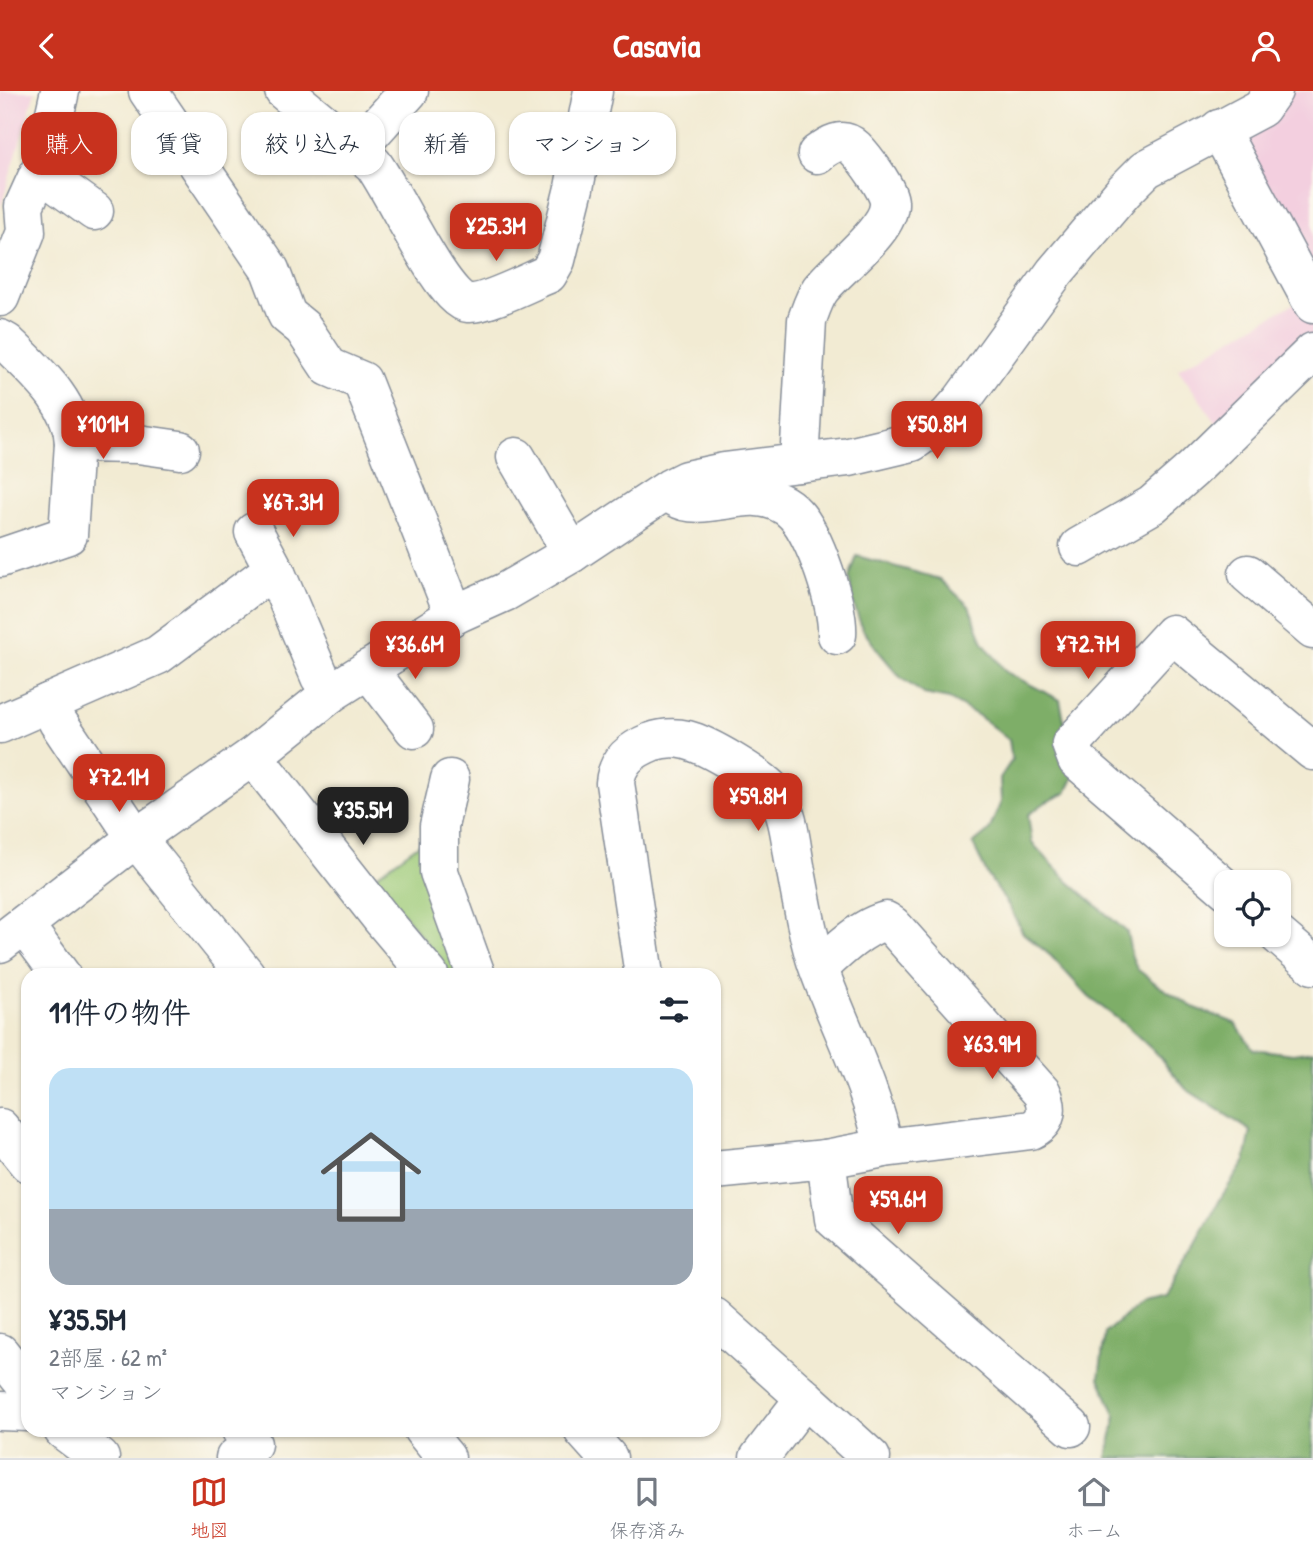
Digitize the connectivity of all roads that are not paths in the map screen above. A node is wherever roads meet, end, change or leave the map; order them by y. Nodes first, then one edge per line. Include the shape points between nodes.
1 (60, 91) edge
2 (148, 91) edge
3 (284, 91) edge
4 (409, 91) edge
5 (593, 91) edge
6 (1273, 91) edge
7 (55, 112) edge
8 (310, 112) edge
9 (385, 118) edge
10 (1219, 129) junction
11 (817, 154) dead end
12 (39, 175) edge
13 (44, 175) edge
14 (382, 175) edge
15 (93, 211) dead end
16 (0, 297) edge
17 (1313, 305) edge
18 (0, 339) edge
19 (1313, 352) edge
20 (74, 443) junction
21 (180, 450) dead end
22 (516, 457) dead end
23 (799, 463) junction
24 (670, 488) junction
25 (254, 532) dead end
26 (1079, 547) dead end
27 (572, 553) junction
28 (0, 558) edge
29 (276, 573) junction
30 (1248, 574) dead end
31 (456, 614) junction
32 (1313, 631) edge
33 (837, 635) dead end
34 (368, 670) junction
35 (331, 694) junction
36 (48, 703) junction
37 (0, 723) edge
38 (414, 729) dead end
39 (1313, 751) edge
40 (253, 756) junction
41 (450, 779) dead end
42 (136, 838) junction
43 (1214, 879) edge
44 (12, 934) edge
45 (1291, 946) edge
46 (1313, 965) edge
47 (53, 968) edge
48 (240, 968) edge
49 (423, 968) edge
50 (473, 968) edge
51 (642, 968) edge
52 (819, 968) junction
53 (0, 1128) edge
54 (884, 1148) junction
55 (21, 1154) edge
56 (826, 1159) junction
57 (721, 1169) edge
58 (721, 1323) edge
59 (0, 1353) edge
60 (21, 1379) edge
61 (805, 1398) junction
62 (0, 1411) edge
63 (21, 1412) edge
64 (1071, 1427) dead end
65 (73, 1437) edge
66 (429, 1437) edge
67 (589, 1437) edge
68 (100, 1458) edge
69 (446, 1458) edge
70 (608, 1458) edge
71 (759, 1458) edge
72 (872, 1458) edge

1 - 7 street
2 - 31 street via 270,270 287,316 303,328 329,367 362,380
3 - 8 street
4 - 9 street
5 - 14 street via 574,188 556,260 548,274 474,303 460,302 414,236
6 - 10 street via 1261,108
10 - 17 street
10 - 23 street via 1146,169 1124,191 1055,272 947,417 912,442
11 - 23 street via 831,144 849,143 886,191 889,202 882,224 812,304 807,320
12 - 16 street via 23,207 26,232
13 - 15 street
18 - 20 street via 56,395 74,429
19 - 26 street via 1152,505
20 - 21 street
20 - 28 street via 68,535
22 - 27 street
23 - 24 street via 724,472
24 - 27 street
24 - 33 street via 675,497 691,503 755,496 773,499 797,515 816,550 836,611
25 - 29 street
27 - 31 street
29 - 35 street
29 - 36 street via 259,580 158,655
30 - 32 street
31 - 34 street
34 - 35 street
34 - 38 street
35 - 40 street
36 - 37 street
36 - 42 street
39 - 43 street via 1171,634 1072,744 1077,760
40 - 42 street
40 - 49 street
41 - 50 street via 439,827 439,872
42 - 44 street
42 - 48 street
44 - 47 street
45 - 46 street
51 - 52 street via 616,772 634,750 670,738 696,743 759,779 778,797
52 - 54 street via 877,1114
52 - 54 street via 840,948 886,921 1042,1093 1047,1105 1040,1126 1031,1130
53 - 55 street
54 - 56 street
56 - 57 street
56 - 64 street via 834,1219
58 - 61 street
59 - 60 street
61 - 71 street
61 - 72 street
62 - 63 street
65 - 68 street
66 - 69 street
67 - 70 street

